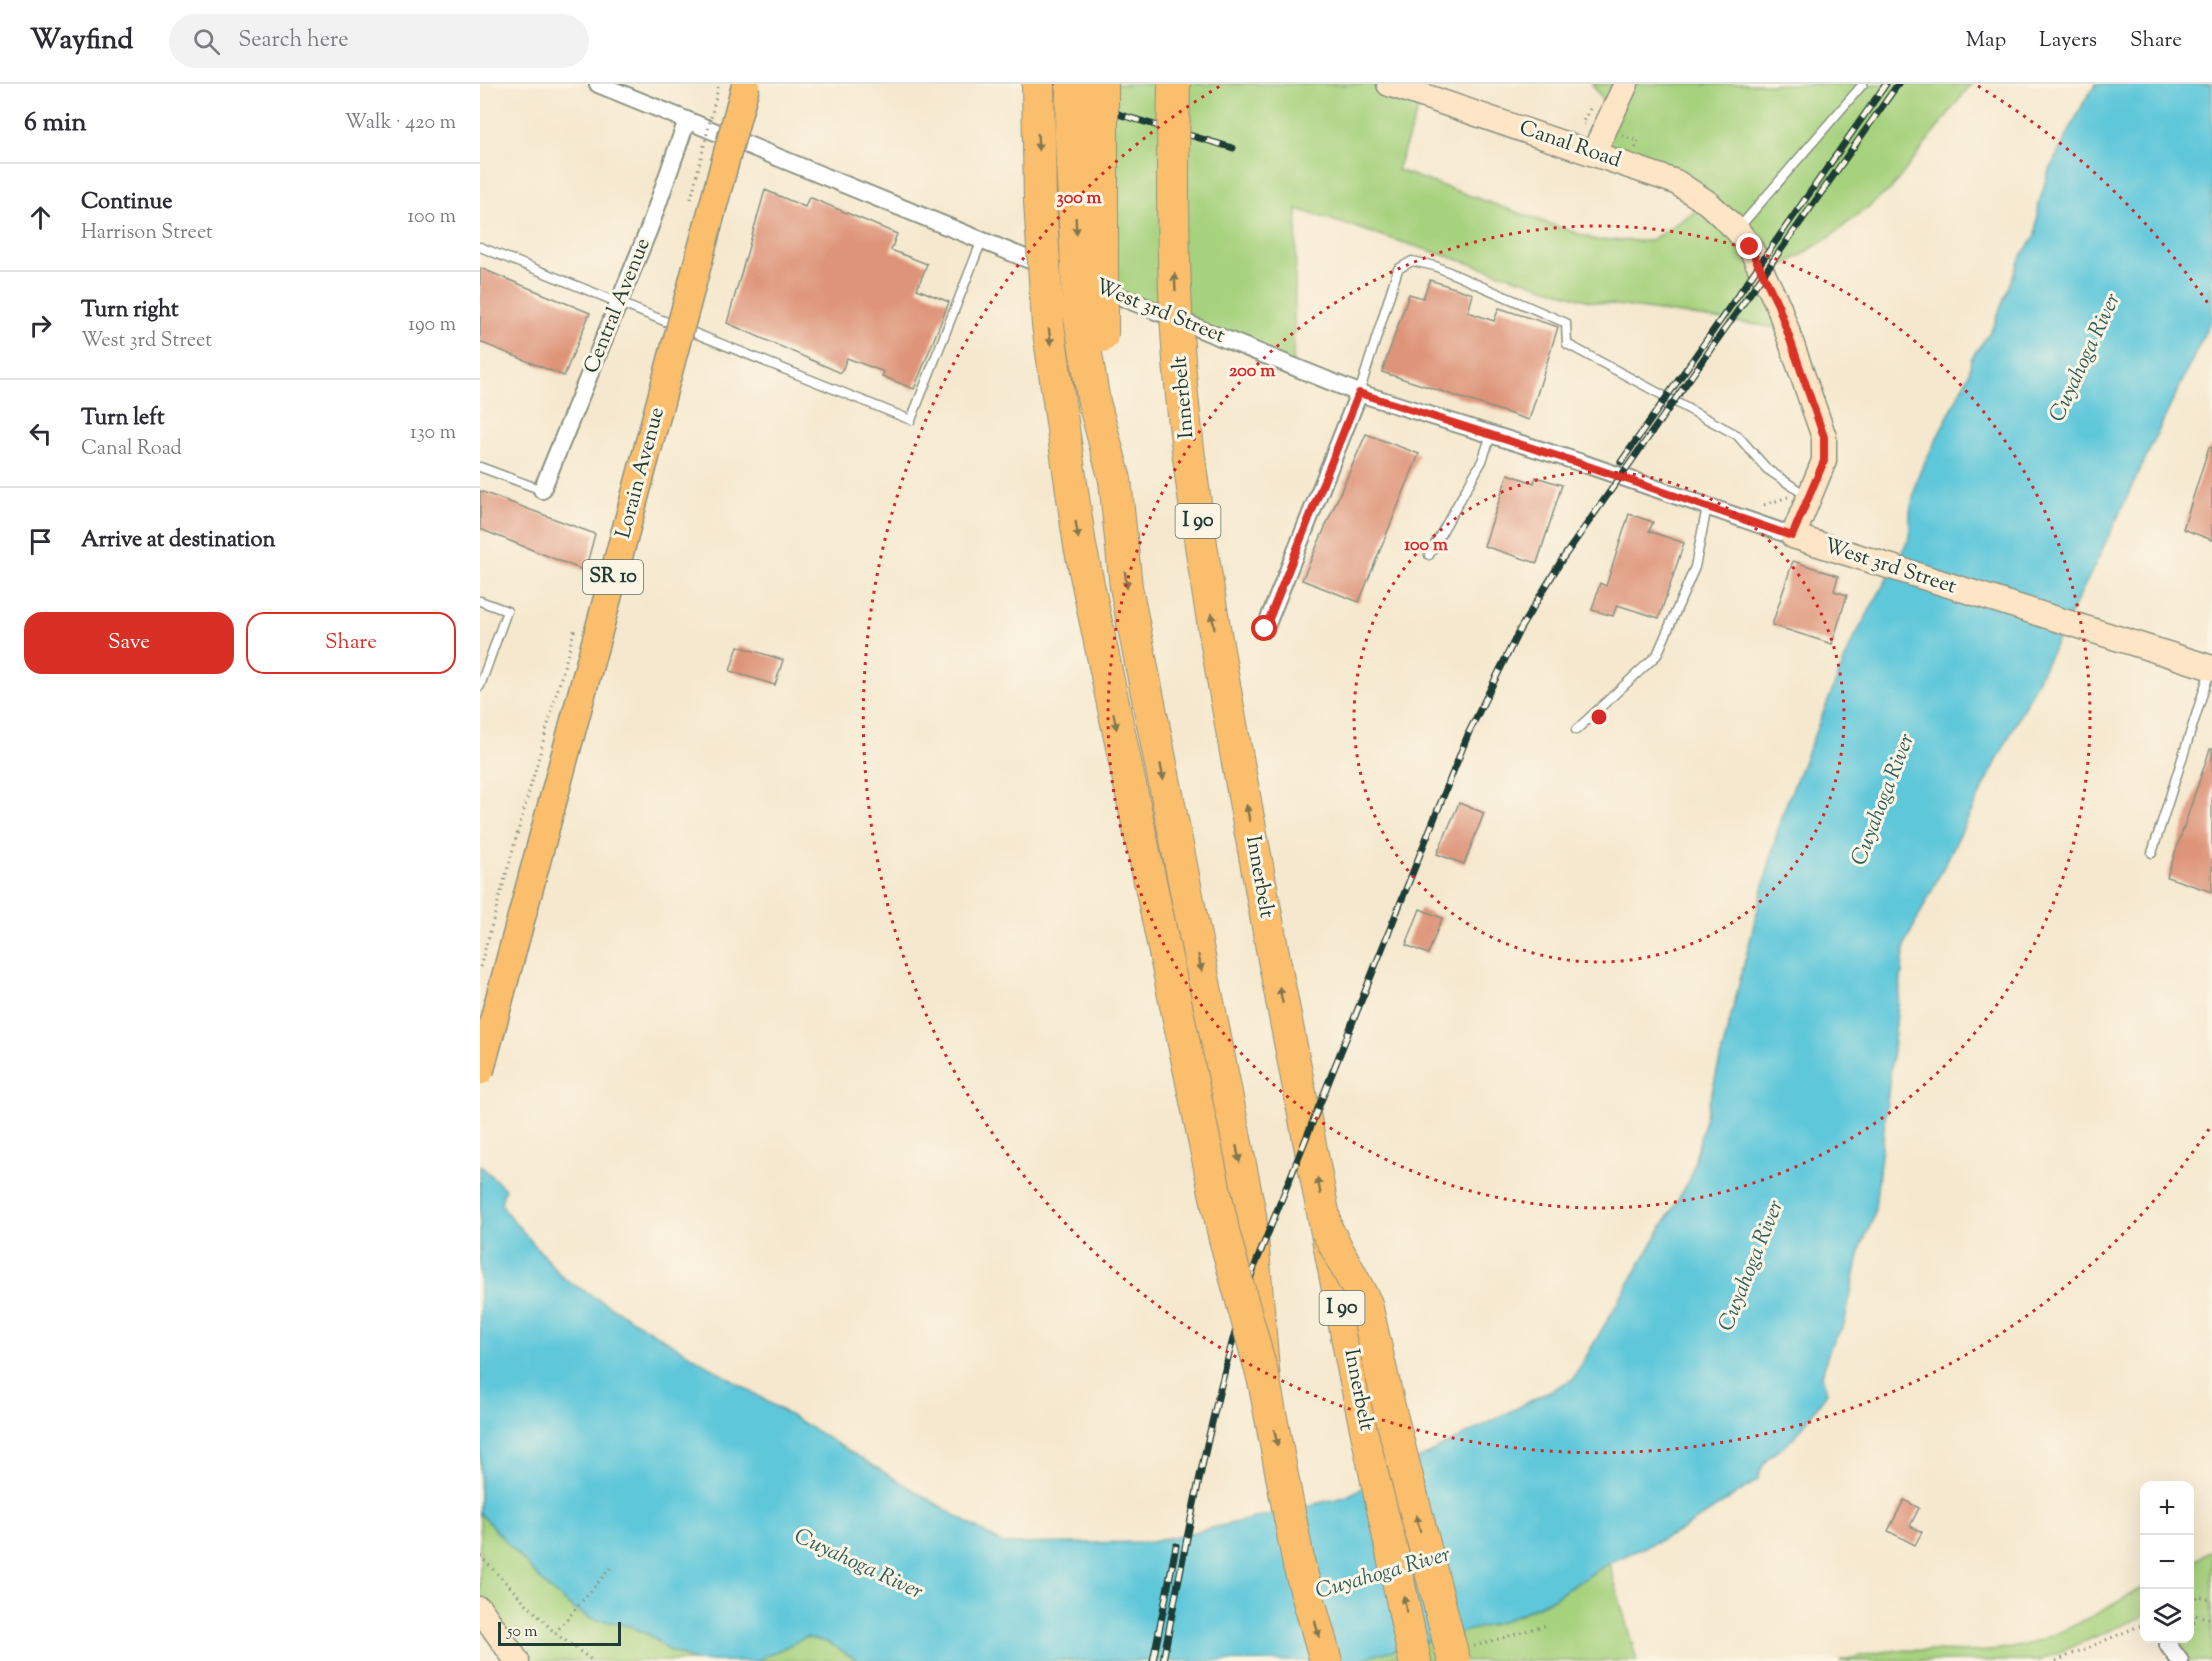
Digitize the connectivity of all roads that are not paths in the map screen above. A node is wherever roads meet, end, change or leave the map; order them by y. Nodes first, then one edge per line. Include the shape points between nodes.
1 (598, 84) edge
2 (746, 84) edge
3 (1038, 84) edge
4 (1072, 84) edge
5 (1102, 84) edge
6 (1174, 84) edge
7 (1389, 84) edge
8 (1626, 84) edge
9 (1863, 84) edge
10 (687, 120) junction
11 (1594, 152) junction
12 (1737, 230) junction
13 (982, 240) junction
14 (480, 247) edge
15 (618, 305) junction
16 (1359, 393) junction
17 (1491, 435) junction
18 (480, 466) edge
19 (1114, 480) junction
20 (542, 490) joint
21 (1803, 493) junction
22 (1707, 507) junction
23 (1792, 536) junction
24 (1429, 555) dead end
25 (480, 601) edge
26 (1265, 629) dead end
27 (2212, 667) edge
28 (480, 686) edge
29 (1576, 730) dead end
30 (2152, 853) dead end
31 (480, 1071) edge
32 (1327, 1230) junction
33 (1264, 1381) junction
34 (480, 1609) edge
35 (2168, 1645) dead end
36 (1462, 1654) edge
37 (517, 1661) edge
38 (1326, 1661) edge
39 (1415, 1661) edge
40 (2180, 1661) edge

1 - 10 street, West 3rd Street
2 - 31 main road, Lorain Avenue / SR 10, bridge
3 -> 33 highway, bridge via 1048,325 1080,546 1224,1235
4 -> 19 highway, bridge via 1079,312 1094,402
5 - 19 highway, bridge via 1100,319
32 -> 6 highway, Innerbelt / I 90, bridge via 1206,585 1178,338 1172,234
7 - 11 street, Canal Road
8 - 11 street
9 - 12 lane
10 - 13 street, West 3rd Street
10 - 15 street, Central Avenue
11 - 12 street, Canal Road via 1676,182 1708,203
12 - 21 street, Canal Road via 1757,259 1778,305 1824,437 1824,461
13 - 15 lane via 911,420
13 - 16 street, West 3rd Street
14 - 15 lane
15 - 20 street, Central Avenue
16 - 17 street, West 3rd Street
16 - 21 lane via 1398,269 1412,261 1435,266 1566,323 1567,344 1737,435 1767,469
16 - 26 street
17 - 22 street, West 3rd Street
17 - 24 lane via 1482,461
18 - 20 lane
19 -> 33 highway, bridge via 1126,587 1250,1215
21 - 23 street, Canal Road
22 - 23 street, West 3rd Street
22 - 29 lane via 1695,567 1657,655
23 - 27 street, West 3rd Street
25 - 28 lane via 507,611
27 - 30 lane
36 -> 32 highway, bridge via 1389,1407 1366,1304
39 -> 32 highway, Innerbelt / I 90, bridge
33 -> 38 highway via 1299,1565
34 - 37 street
35 - 40 street

